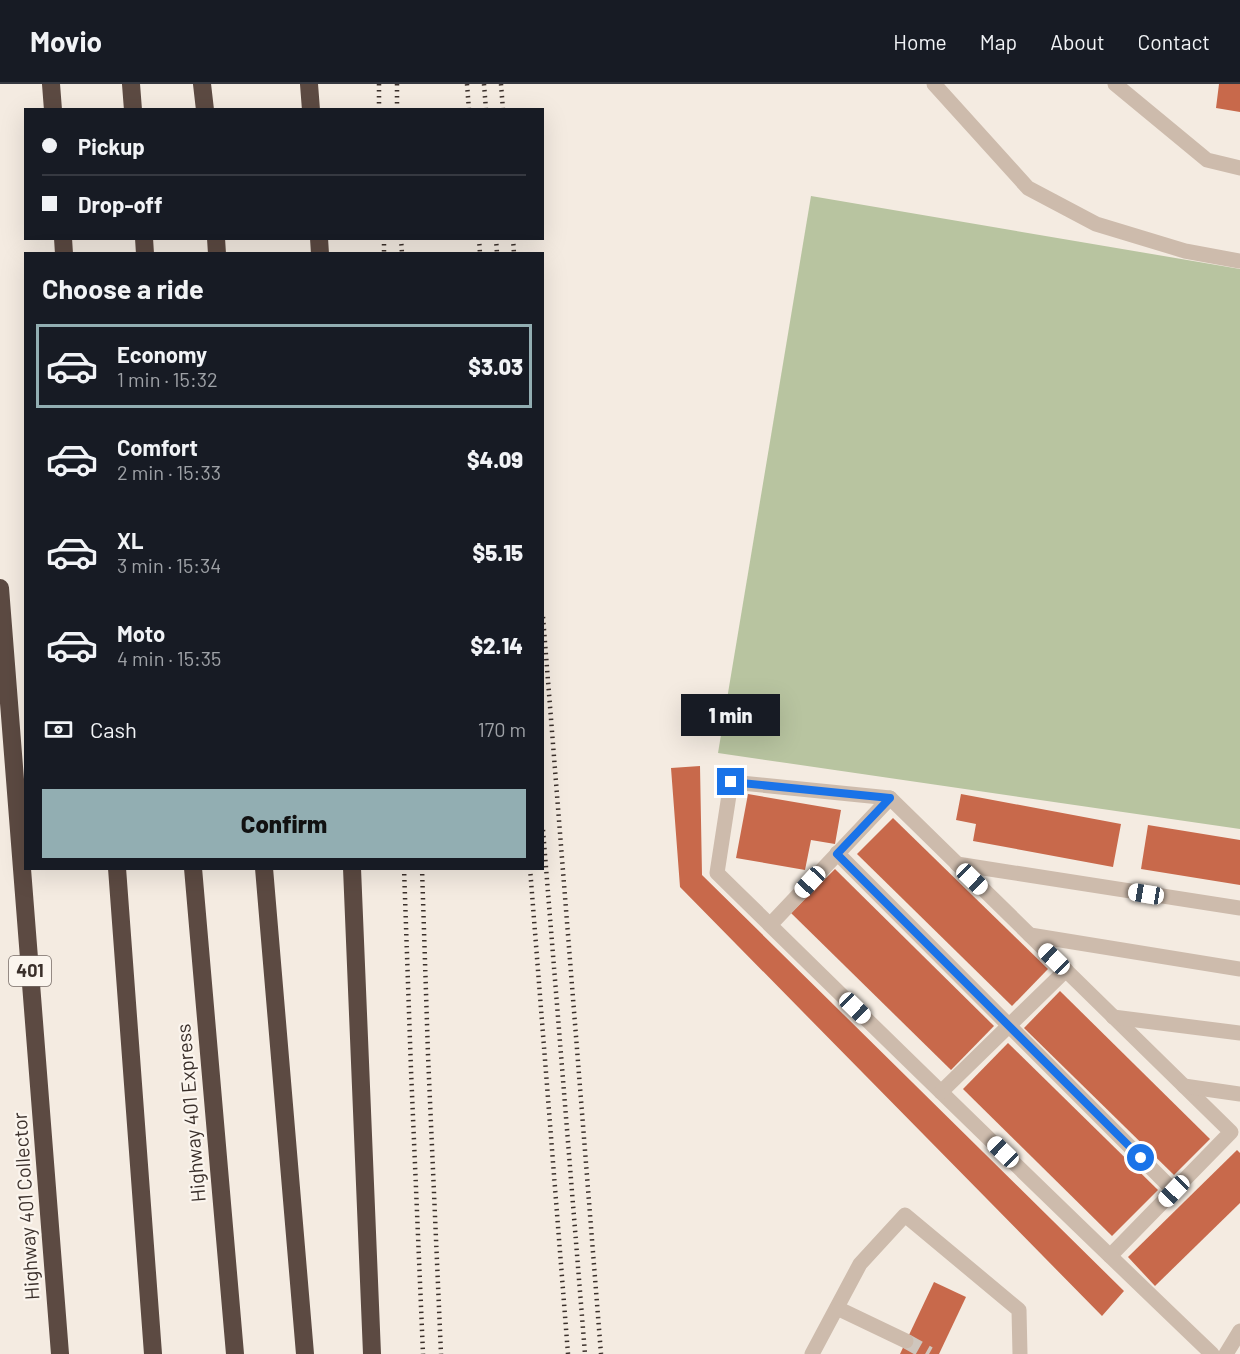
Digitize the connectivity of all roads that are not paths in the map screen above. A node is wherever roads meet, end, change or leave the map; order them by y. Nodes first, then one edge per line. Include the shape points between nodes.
1 (51, 84) edge
2 (131, 84) edge
3 (202, 84) edge
4 (309, 84) edge
5 (934, 84) edge
6 (1114, 84) edge
7 (53, 108) edge
8 (133, 108) edge
9 (205, 108) edge
10 (311, 108) edge
11 (1240, 168) edge
12 (1240, 261) edge
13 (0, 588) edge
14 (890, 798) junction
15 (837, 854) junction
16 (957, 864) junction
17 (117, 870) edge
18 (193, 870) edge
19 (264, 870) edge
20 (352, 870) edge
21 (1240, 908) edge
22 (770, 924) junction
23 (1030, 935) junction
24 (1240, 969) edge
25 (1066, 970) junction
26 (1113, 1017) junction
27 (1010, 1025) junction
28 (1240, 1033) edge
29 (1184, 1086) junction
30 (941, 1092) junction
31 (1240, 1094) edge
32 (1174, 1191) junction
33 (1110, 1256) junction
34 (837, 1308) junction
35 (1240, 1332) edge
36 (906, 1341) tunnel mouth
37 (60, 1354) edge
38 (153, 1354) edge
39 (235, 1354) edge
40 (304, 1354) edge
41 (372, 1354) edge
42 (812, 1354) edge
43 (1020, 1354) edge
44 (1212, 1354) edge
45 (1226, 1354) edge

1 - 7 highway
2 - 8 highway
3 - 9 highway
4 - 10 highway
5 - 12 street via 1028,188 1096,224 1185,251
6 - 11 street via 1207,160
13 - 37 highway, Highway 401 Collector / 401
14 - 15 street
14 - 16 street
14 - 22 street via 731,782 717,873
15 - 22 street
15 - 27 street
16 - 21 street
16 - 23 street
17 - 38 highway
18 - 39 highway, Highway 401 Express
19 - 40 highway
20 - 41 highway
22 - 30 street
23 - 24 street
23 - 25 street
25 - 26 street
25 - 27 street
26 - 28 street
26 - 29 street
27 - 30 street
27 - 32 street
29 - 31 street
29 - 32 street via 1231,1132
30 - 33 street
32 - 33 street
33 - 44 street
34 - 36 street
34 - 42 street
34 - 43 street via 860,1264 905,1215 1019,1310
35 - 45 street

